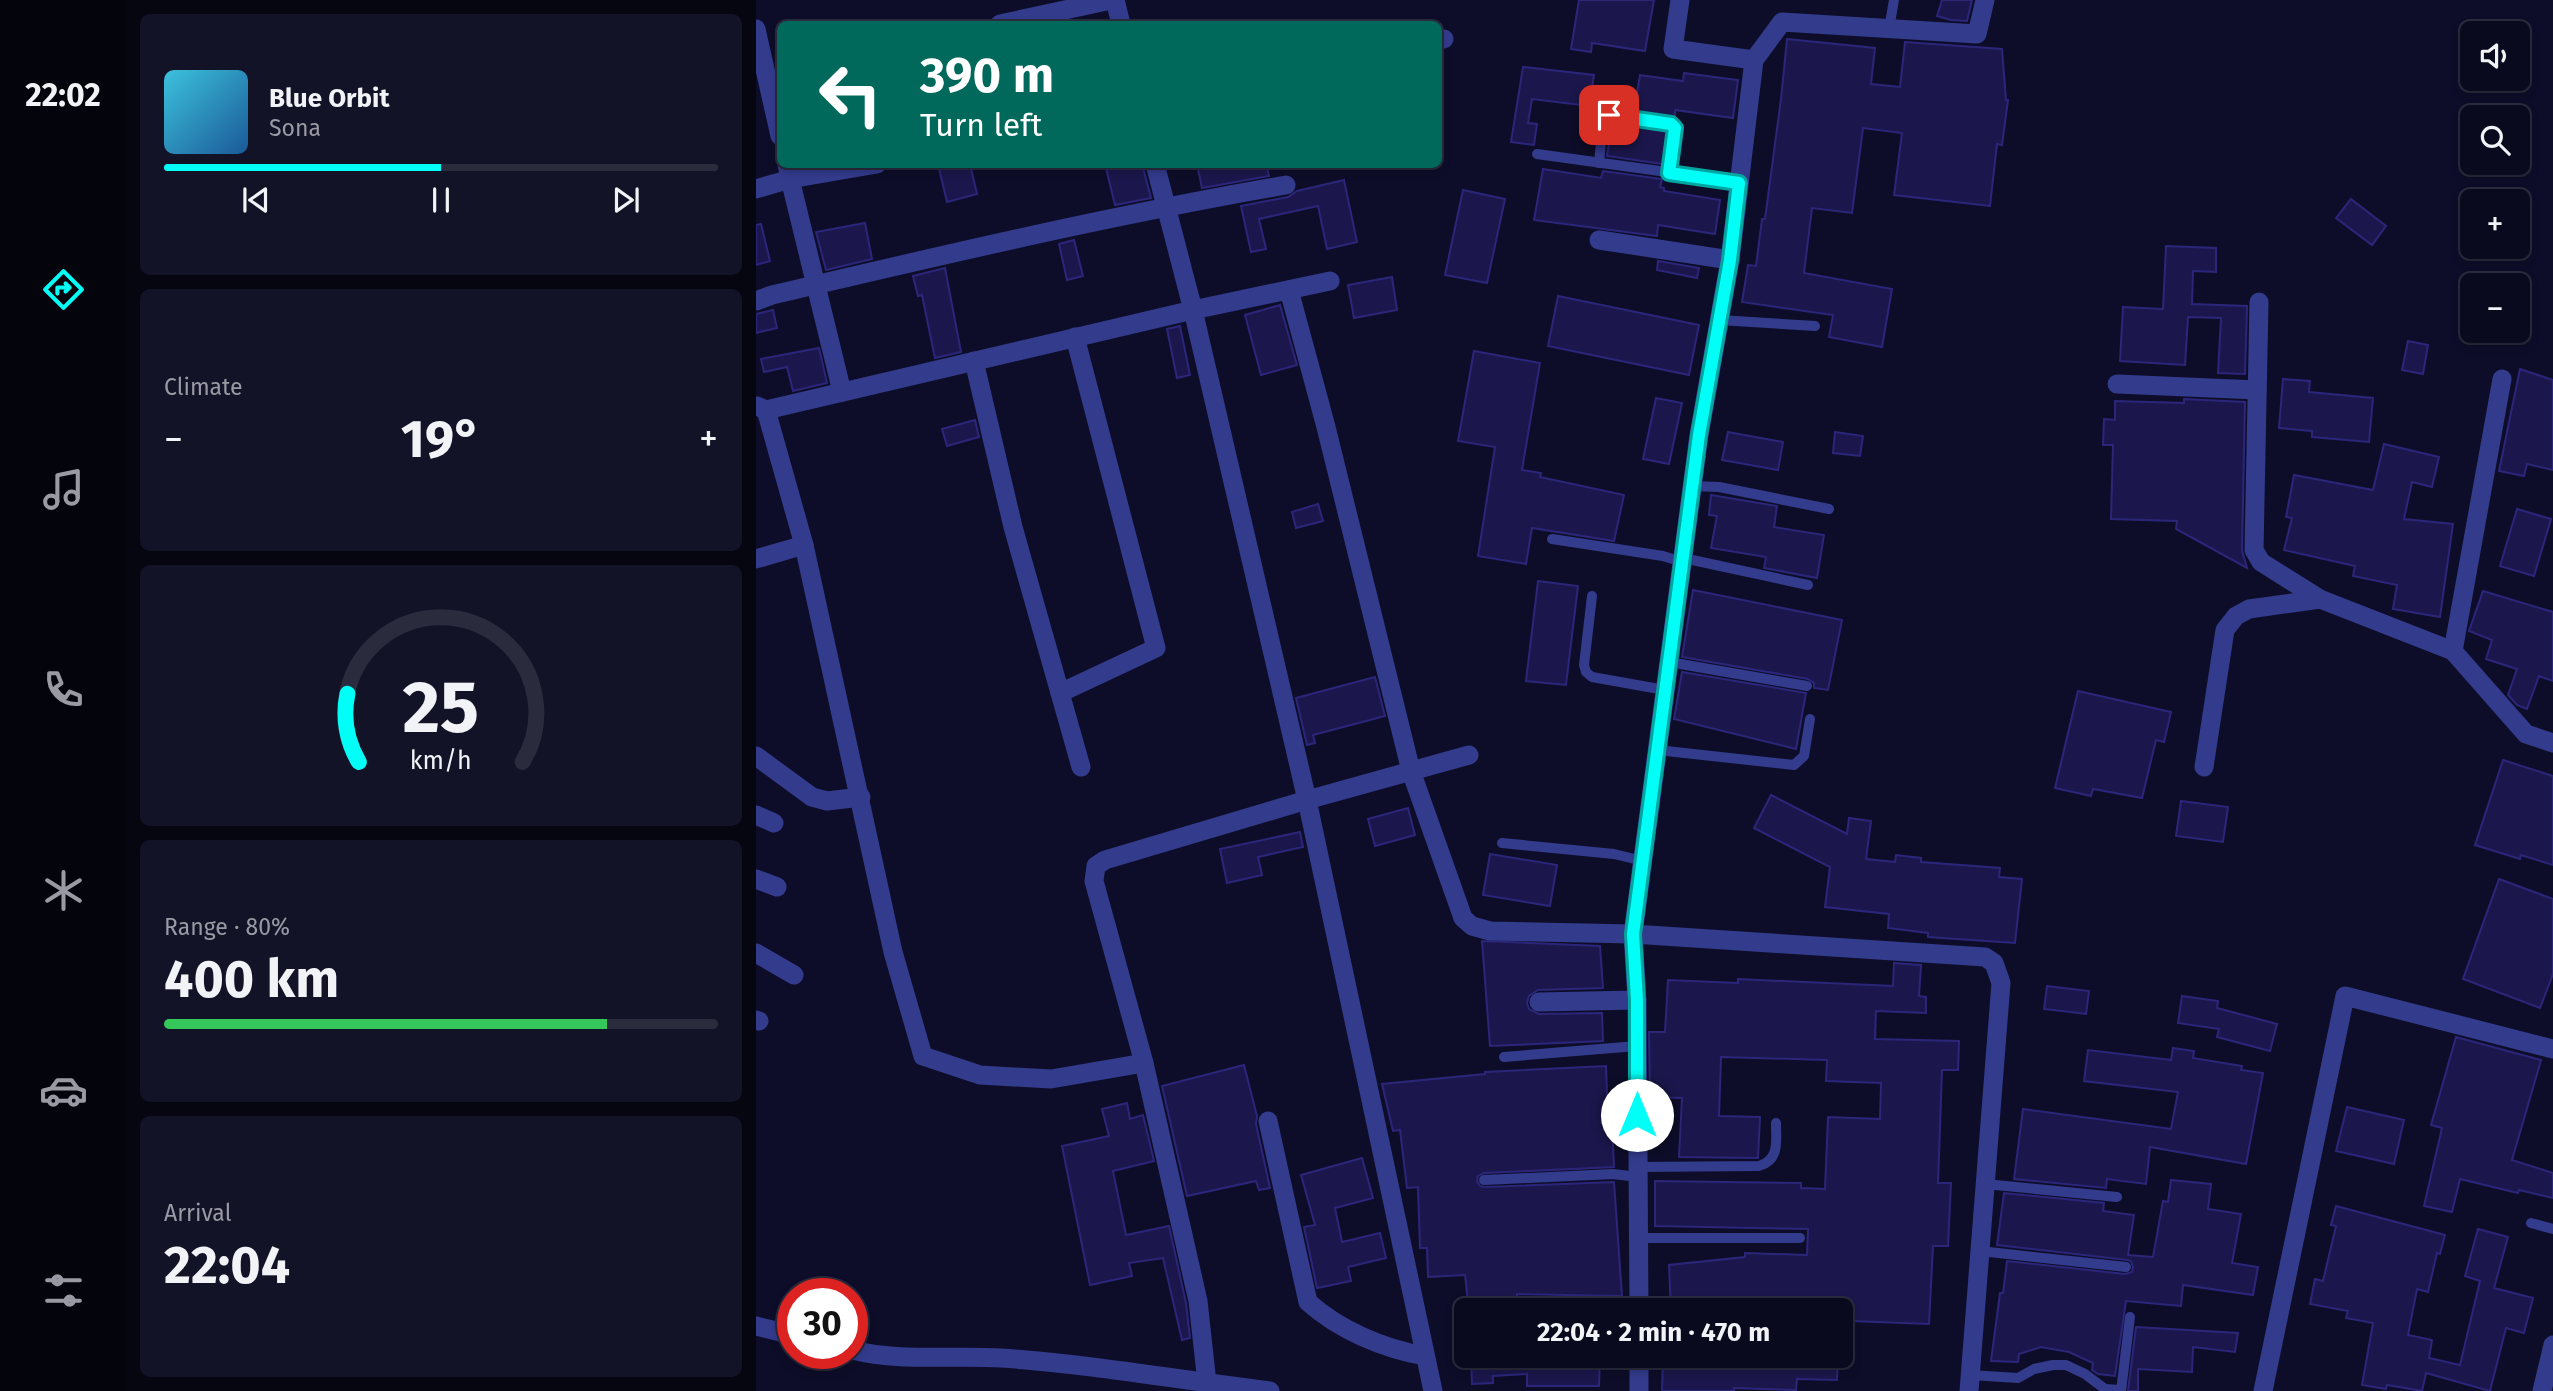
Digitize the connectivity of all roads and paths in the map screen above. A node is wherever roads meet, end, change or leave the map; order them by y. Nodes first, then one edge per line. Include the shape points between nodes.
1 (1113, 0) edge
2 (1680, 0) edge
3 (1894, 0) edge
4 (1986, 0) edge
5 (1014, 21) edge
6 (1120, 21) edge
7 (756, 29) edge
8 (1889, 29) junction
9 (1754, 60) junction
10 (768, 76) edge
11 (777, 121) edge
12 (1537, 154) dead end
13 (1599, 163) junction
14 (833, 168) edge
15 (1156, 168) edge
16 (789, 172) edge
17 (1669, 173) junction
18 (1739, 183) junction
19 (1286, 185) dead end
20 (756, 189) edge
21 (1165, 206) junction
22 (1599, 240) dead end
23 (1730, 260) junction
24 (1330, 281) dead end
25 (817, 284) junction
26 (1289, 290) junction
27 (756, 301) edge
28 (2259, 302) dead end
29 (1192, 310) junction
30 (1719, 320) junction
31 (1815, 326) dead end
32 (1075, 337) junction
33 (974, 361) junction
34 (2502, 379) dead end
35 (2117, 384) dead end
36 (2257, 390) junction
37 (842, 392) junction
38 (761, 408) edge
39 (1692, 486) junction
40 (1829, 509) dead end
41 (1552, 539) dead end
42 (804, 545) junction
43 (756, 559) edge
44 (1682, 560) junction
45 (1808, 585) dead end
46 (1592, 596) dead end
47 (2320, 599) junction
48 (2453, 652) junction
49 (1669, 662) junction
50 (1807, 687) dead end
51 (1665, 690) junction
52 (1060, 693) junction
53 (1810, 719) dead end
54 (2553, 743) edge
55 (1657, 750) junction
56 (1469, 755) dead end
57 (756, 756) edge
58 (1081, 767) dead end
59 (2204, 767) dead end
60 (1411, 771) junction
61 (861, 797) junction
62 (1307, 800) junction
63 (756, 815) edge
64 (774, 822) dead end
65 (1502, 844) dead end
66 (1643, 861) junction
67 (756, 879) edge
68 (777, 887) dead end
69 (1633, 934) junction
70 (756, 953) edge
71 (793, 975) dead end
72 (1637, 1000) junction
73 (1539, 1002) dead end
74 (1637, 1046) junction
75 (2553, 1049) edge
76 (1504, 1057) dead end
77 (1144, 1063) junction
78 (1268, 1121) dead end
79 (1776, 1123) dead end
80 (1638, 1172) junction
81 (1484, 1180) dead end
82 (1985, 1184) junction
83 (2117, 1197) dead end
84 (2532, 1223) dead end
85 (2553, 1229) edge
86 (1638, 1238) junction
87 (1800, 1238) dead end
88 (1980, 1251) junction
89 (2126, 1267) dead end
90 (1639, 1298) edge
91 (2130, 1317) dead end
92 (756, 1326) edge
93 (777, 1331) edge
94 (2553, 1345) edge
95 (868, 1354) edge
96 (1425, 1356) junction
97 (1639, 1368) edge
98 (1207, 1383) junction
99 (1969, 1383) edge
100 (1270, 1391) edge
101 (1433, 1391) edge
102 (1639, 1391) edge
103 (2121, 1391) edge
104 (2263, 1391) edge
105 (2542, 1391) edge

1 - 5 street
1 - 6 street
2 - 9 street via 1673,49
3 - 8 lane
4 - 8 street via 1977,34
7 - 10 street
8 - 9 street via 1782,22
9 - 18 street
10 - 11 street
12 - 13 lane
13 - 17 lane
13 - 17 lane via 1603,122 1609,115 1671,124 1675,128
14 - 16 street
15 - 21 street
16 - 20 street
16 - 25 street
17 - 18 lane
18 - 23 street
19 - 21 street
21 - 25 street
21 - 29 street
22 - 23 street
23 - 30 street
24 - 26 street
25 - 27 street
25 - 37 street
26 - 29 street
26 - 60 street
28 - 36 street
29 - 32 street
29 - 62 street
30 - 31 lane
30 - 39 street
32 - 33 street
32 - 52 street via 1156,648
33 - 37 street
33 - 52 street via 1013,527
34 - 48 street
35 - 36 street
36 - 47 street via 2254,550 2261,562
37 - 38 street
38 - 42 street
39 - 40 lane
39 - 44 street
41 - 44 lane
42 - 43 street
42 - 61 street
44 - 45 lane
44 - 49 street
46 - 51 lane via 1586,673
47 - 48 street
47 - 59 street via 2249,610 2236,615 2225,630
48 - 54 street via 2526,734
49 - 50 lane
49 - 51 street
51 - 55 street
52 - 58 street
53 - 55 lane via 1804,756 1794,765
55 - 66 street
56 - 60 street
57 - 61 street via 812,797 828,801
60 - 62 street
60 - 69 street via 1463,918 1472,926 1490,931
61 - 77 street via 893,953 923,1056 980,1075 1051,1079
62 - 77 street via 1096,866 1094,881
62 - 96 street
63 - 64 street
65 - 66 lane
66 - 69 street
67 - 68 street
69 - 72 street
69 - 82 street via 1985,957 1993,963 2001,983
70 - 71 street
72 - 73 street
72 - 74 street
74 - 76 lane
74 - 80 street
75 - 104 street via 2346,996
77 - 98 street via 1198,1301
78 - 96 street via 1308,1302 1365,1337 1397,1351
79 - 80 lane via 1775,1153 1768,1163
80 - 81 lane
80 - 86 street
82 - 83 lane
82 - 88 street
84 - 85 lane
86 - 87 lane
86 - 90 street
88 - 89 lane
88 - 99 street
91 - 103 lane
92 - 93 street
94 - 105 street
95 - 98 street via 1001,1359
96 - 101 street
97 - 102 street
98 - 100 street
99 - 103 lane via 2018,1378 2034,1369 2066,1365 2105,1389

